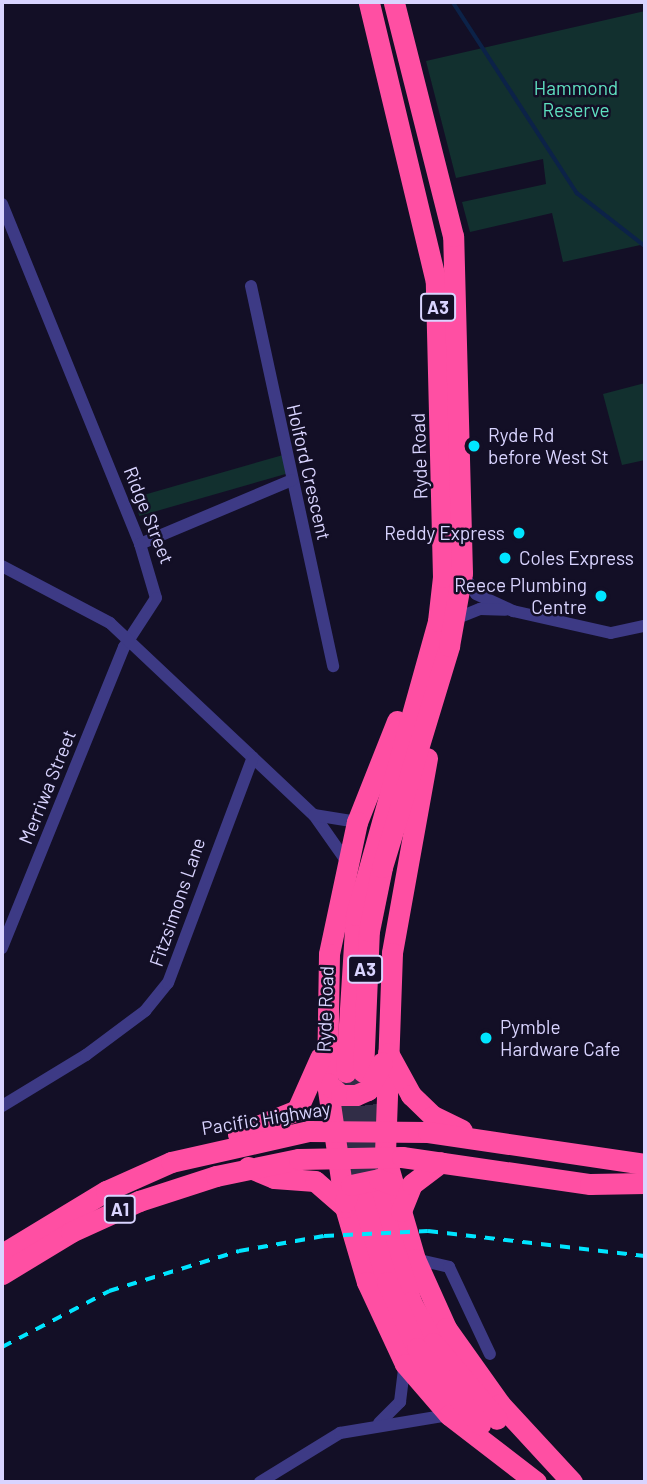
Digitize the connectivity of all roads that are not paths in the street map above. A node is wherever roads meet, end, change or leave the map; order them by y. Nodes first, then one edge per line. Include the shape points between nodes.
1 (369, 2) edge
2 (394, 2) edge
3 (2, 204) edge
4 (251, 286) dead end
5 (292, 480) junction
6 (140, 544) junction
7 (2, 566) edge
8 (462, 573) junction
9 (513, 611) junction
10 (446, 620) junction
11 (645, 626) edge
12 (130, 641) junction
13 (449, 646) junction
14 (333, 666) dead end
15 (253, 757) junction
16 (314, 815) junction
17 (357, 822) junction
18 (347, 862) junction
19 (2, 948) edge
20 (325, 1043) junction
21 (387, 1051) junction
22 (345, 1075) junction
23 (2, 1105) edge
24 (382, 1128) junction
25 (335, 1129) junction
26 (482, 1141) junction
27 (229, 1144) junction
28 (337, 1156) junction
29 (385, 1156) junction
30 (441, 1162) junction
31 (645, 1164) edge
32 (248, 1167) junction
33 (645, 1183) edge
34 (370, 1196) junction
35 (401, 1210) junction
36 (2, 1254) edge
37 (415, 1259) junction
38 (2, 1274) edge
39 (490, 1354) dead end
40 (405, 1364) junction
41 (449, 1415) junction
42 (379, 1424) junction
43 (260, 1482) edge
44 (536, 1482) edge
45 (545, 1482) edge
46 (572, 1482) edge

1 - 10 highway, Ryde Road / A3 via 436,282
2 - 8 highway, Ryde Road / A3 via 453,236
3 - 6 street, Ridge Street
4 - 5 street, Holford Crescent
5 - 6 street
5 - 14 street, Holford Crescent
6 - 12 street, Ridge Street via 156,598
7 - 12 street via 83,604
8 - 9 street via 476,594
8 - 10 highway, Ryde Road / A3
9 - 10 street via 480,609
9 - 11 street via 611,633
10 - 13 highway, Ryde Road / A3
10 - 17 highway
10 - 22 highway, Ryde Road / A3 via 365,869 346,989
12 - 15 street
12 - 19 street, Merriwa Street
13 - 21 highway via 395,924
13 - 22 highway, Ryde Road / A3 via 379,880 362,1004
15 - 16 street
15 - 23 street, Fitzsimons Lane via 168,983 145,1011 86,1055
16 - 17 street
16 - 18 street
17 - 18 highway
18 - 20 highway via 329,954
20 - 22 highway
20 - 27 highway via 306,1101 279,1119 241,1131
21 - 22 highway via 368,1090 341,1095
21 - 24 highway
21 - 26 highway via 402,1084 433,1116
22 - 25 highway
24 - 25 highway, Pacific Highway / A1
24 - 26 highway, Pacific Highway / A1
24 - 29 highway
25 - 27 highway, Pacific Highway / A1
25 - 28 highway
26 - 31 highway, Pacific Highway / A1
27 - 36 highway, Pacific Highway / A1 via 135,1176
28 - 29 highway, A1
28 - 32 highway, A1
28 - 34 highway
29 - 30 highway, A1
29 - 34 highway
30 - 33 highway, A1 via 590,1184
30 - 35 highway via 412,1184
32 - 34 highway via 274,1178 315,1181
32 - 38 highway, A1 via 127,1206
34 - 35 highway
34 - 40 highway via 367,1282
34 - 45 highway via 387,1282 417,1348 472,1418
34 - 46 highway via 433,1343 500,1422
35 - 37 highway
37 - 39 street via 449,1267
37 - 46 highway via 466,1359
40 - 41 highway
40 - 42 street via 403,1394
41 - 42 street
41 - 44 highway
42 - 43 street via 307,1448

